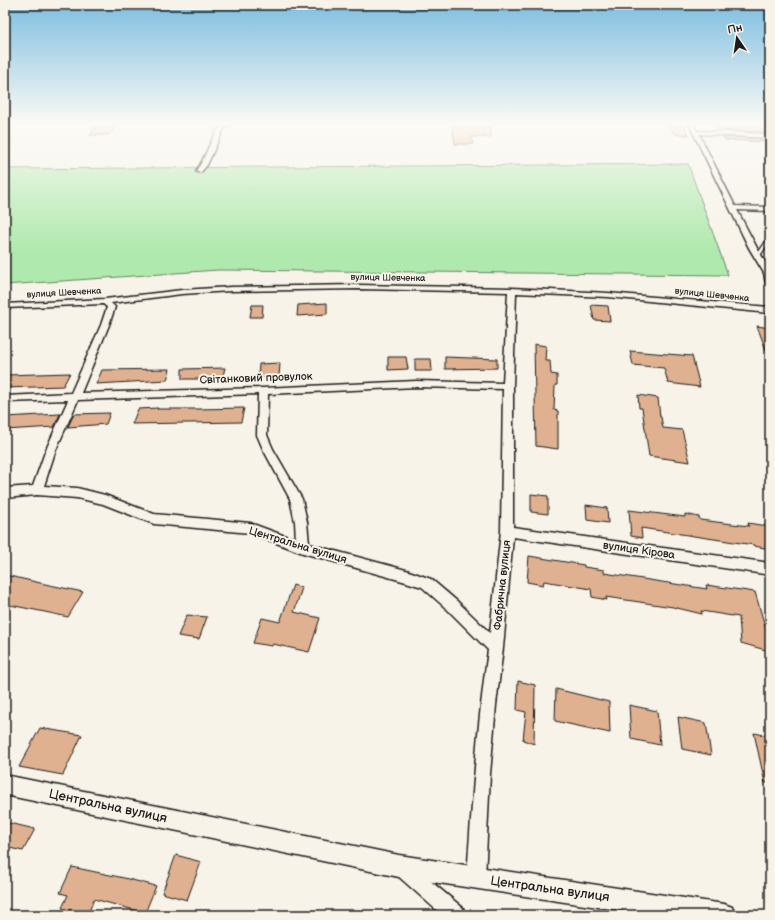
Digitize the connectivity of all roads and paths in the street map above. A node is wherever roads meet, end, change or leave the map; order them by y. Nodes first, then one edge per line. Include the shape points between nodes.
1 (204, 165) edge
2 (711, 165) edge
3 (199, 171) dead end
4 (733, 208) junction
5 (770, 209) edge
6 (770, 238) edge
7 (758, 256) junction
8 (770, 284) edge
9 (512, 290) junction
10 (105, 301) junction
11 (5, 306) edge
12 (770, 310) edge
13 (508, 386) junction
14 (263, 391) junction
15 (74, 396) junction
16 (5, 399) edge
17 (37, 490) junction
18 (5, 493) edge
19 (507, 531) junction
20 (302, 548) junction
21 (770, 569) edge
22 (496, 648) junction
23 (5, 786) edge
24 (399, 866) junction
25 (476, 878) junction
26 (456, 915) edge
27 (724, 915) edge

1 - 3 street
2 - 4 street
4 - 5 street
4 - 7 street
6 - 7 lane
7 - 8 street via 768,273
9 - 10 street, вулиця Шевченка via 281,287 182,292
9 - 12 street, вулиця Шевченка via 608,295
9 - 13 street, Фабрична вулиця
10 - 11 street, вулиця Шевченка
10 - 15 street via 111,307
13 - 14 street, Світанковий провулок via 469,383
13 - 19 street, Фабрична вулиця
14 - 15 street, Світанковий провулок
14 - 20 street via 262,435 296,499 301,522
15 - 16 street, Світанковий провулок
15 - 17 street
17 - 18 street, Центральна вулиця
17 - 20 street, Центральна вулиця via 77,493 98,498 154,519 250,528
19 - 21 street, вулиця Кірова
19 - 22 street, Фабрична вулиця
20 - 22 street, Центральна вулиця via 426,583
22 - 25 street, Фабрична вулиця via 488,705
23 - 24 street, Центральна вулиця
24 - 25 street, Центральна вулиця
24 - 26 street, Центральна вулиця
25 - 27 street, Центральна вулиця

